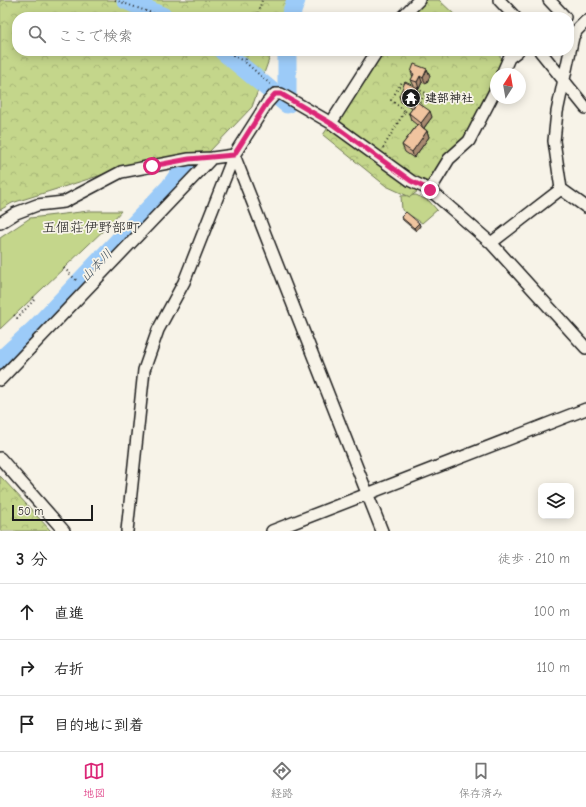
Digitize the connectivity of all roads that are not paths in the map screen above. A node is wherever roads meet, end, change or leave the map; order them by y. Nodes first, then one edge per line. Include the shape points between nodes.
1 (419, 0) edge
2 (499, 0) edge
3 (549, 0) edge
4 (407, 12) edge
5 (510, 12) edge
6 (560, 12) edge
7 (586, 21) edge
8 (574, 26) edge
9 (374, 56) edge
10 (512, 56) edge
11 (544, 56) edge
12 (569, 56) edge
13 (505, 68) edge
14 (564, 80) junction
15 (490, 101) edge
16 (586, 108) edge
17 (332, 124) junction
18 (234, 155) junction
19 (212, 158) junction
20 (560, 189) junction
21 (430, 190) junction
22 (586, 207) edge
23 (0, 223) edge
24 (491, 243) junction
25 (586, 348) edge
26 (0, 380) edge
27 (586, 409) edge
28 (0, 458) edge
29 (367, 494) junction
30 (64, 531) edge
31 (126, 531) edge
32 (272, 531) edge
33 (382, 531) edge

1 - 4 street
2 - 5 street
3 - 6 street
7 - 8 street
9 - 17 street
10 - 13 street
11 - 14 street
12 - 14 street
14 - 16 street
14 - 20 street via 554,141
15 - 21 street via 469,141 449,159
17 - 18 street via 281,94 275,94
17 - 21 street via 411,181
18 - 19 street
18 - 29 street
18 - 31 street via 184,282 158,330 144,370
19 - 23 street via 189,159 121,172 64,202 36,205
19 - 26 street
20 - 22 street
20 - 24 street
21 - 24 street
24 - 25 street
27 - 29 street
28 - 30 street
29 - 32 street
29 - 33 street

